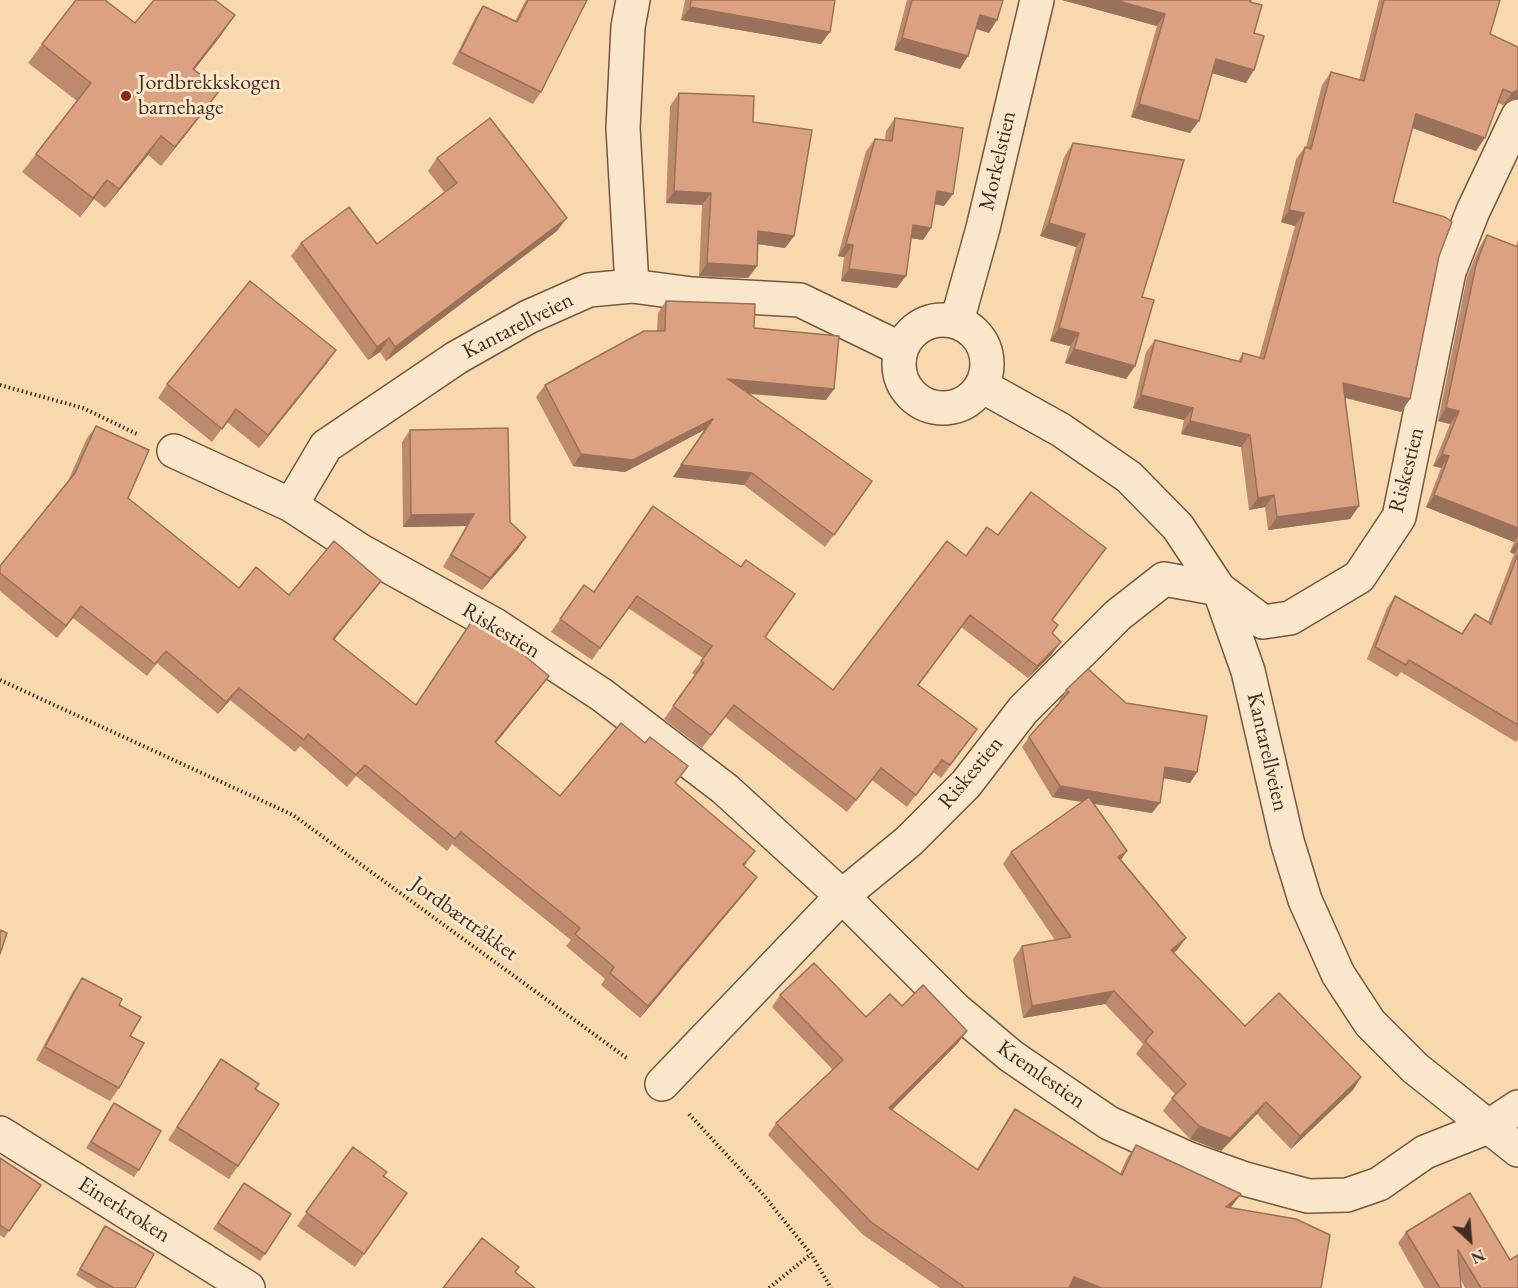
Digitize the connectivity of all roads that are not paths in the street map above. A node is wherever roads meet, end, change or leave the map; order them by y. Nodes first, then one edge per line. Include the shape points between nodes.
1 (633, 0) edge
2 (1037, 0) edge
3 (1518, 116) edge
4 (632, 286) junction
5 (957, 321) junction
6 (902, 349) junction
7 (982, 386) junction
8 (174, 451) road end
9 (291, 505) junction
10 (1219, 589) junction
11 (842, 896) junction
12 (662, 1084) road end
13 (1518, 1107) edge
14 (1488, 1126) junction
15 (0, 1133) edge
16 (1518, 1150) edge
17 (248, 1288) edge

1 - 4 street via 623,128
2 - 5 street, Morkelstien
3 - 10 street, Riskestien via 1449,272 1399,517 1359,577 1290,618 1263,622
4 - 6 street, Kantarellveien via 800,300
4 - 9 street, Kantarellveien via 589,290 528,317 456,358 326,446
5 - 6 street via 930,321 917,328
5 - 7 street via 969,327 985,348 988,361
6 - 7 street via 901,378 918,401 932,407 960,405
7 - 10 street, Kantarellveien via 1060,430 1129,477 1178,528
8 - 9 street, Riskestien
9 - 11 street, Riskestien via 361,551 495,625 602,695 725,789
10 - 11 street, Riskestien via 1164,579 1118,615 1023,710 966,784 909,841
10 - 14 street, Kantarellveien via 1248,671 1287,841 1305,900 1338,974 1370,1023 1415,1068
11 - 12 street
11 - 14 street, Kremlestien via 954,1008 1011,1056 1109,1123 1200,1163 1308,1196 1347,1195 1379,1184 1425,1152
13 - 14 street, Kremlestien
14 - 16 street, Kantarellveien
15 - 17 street, Einerkroken

